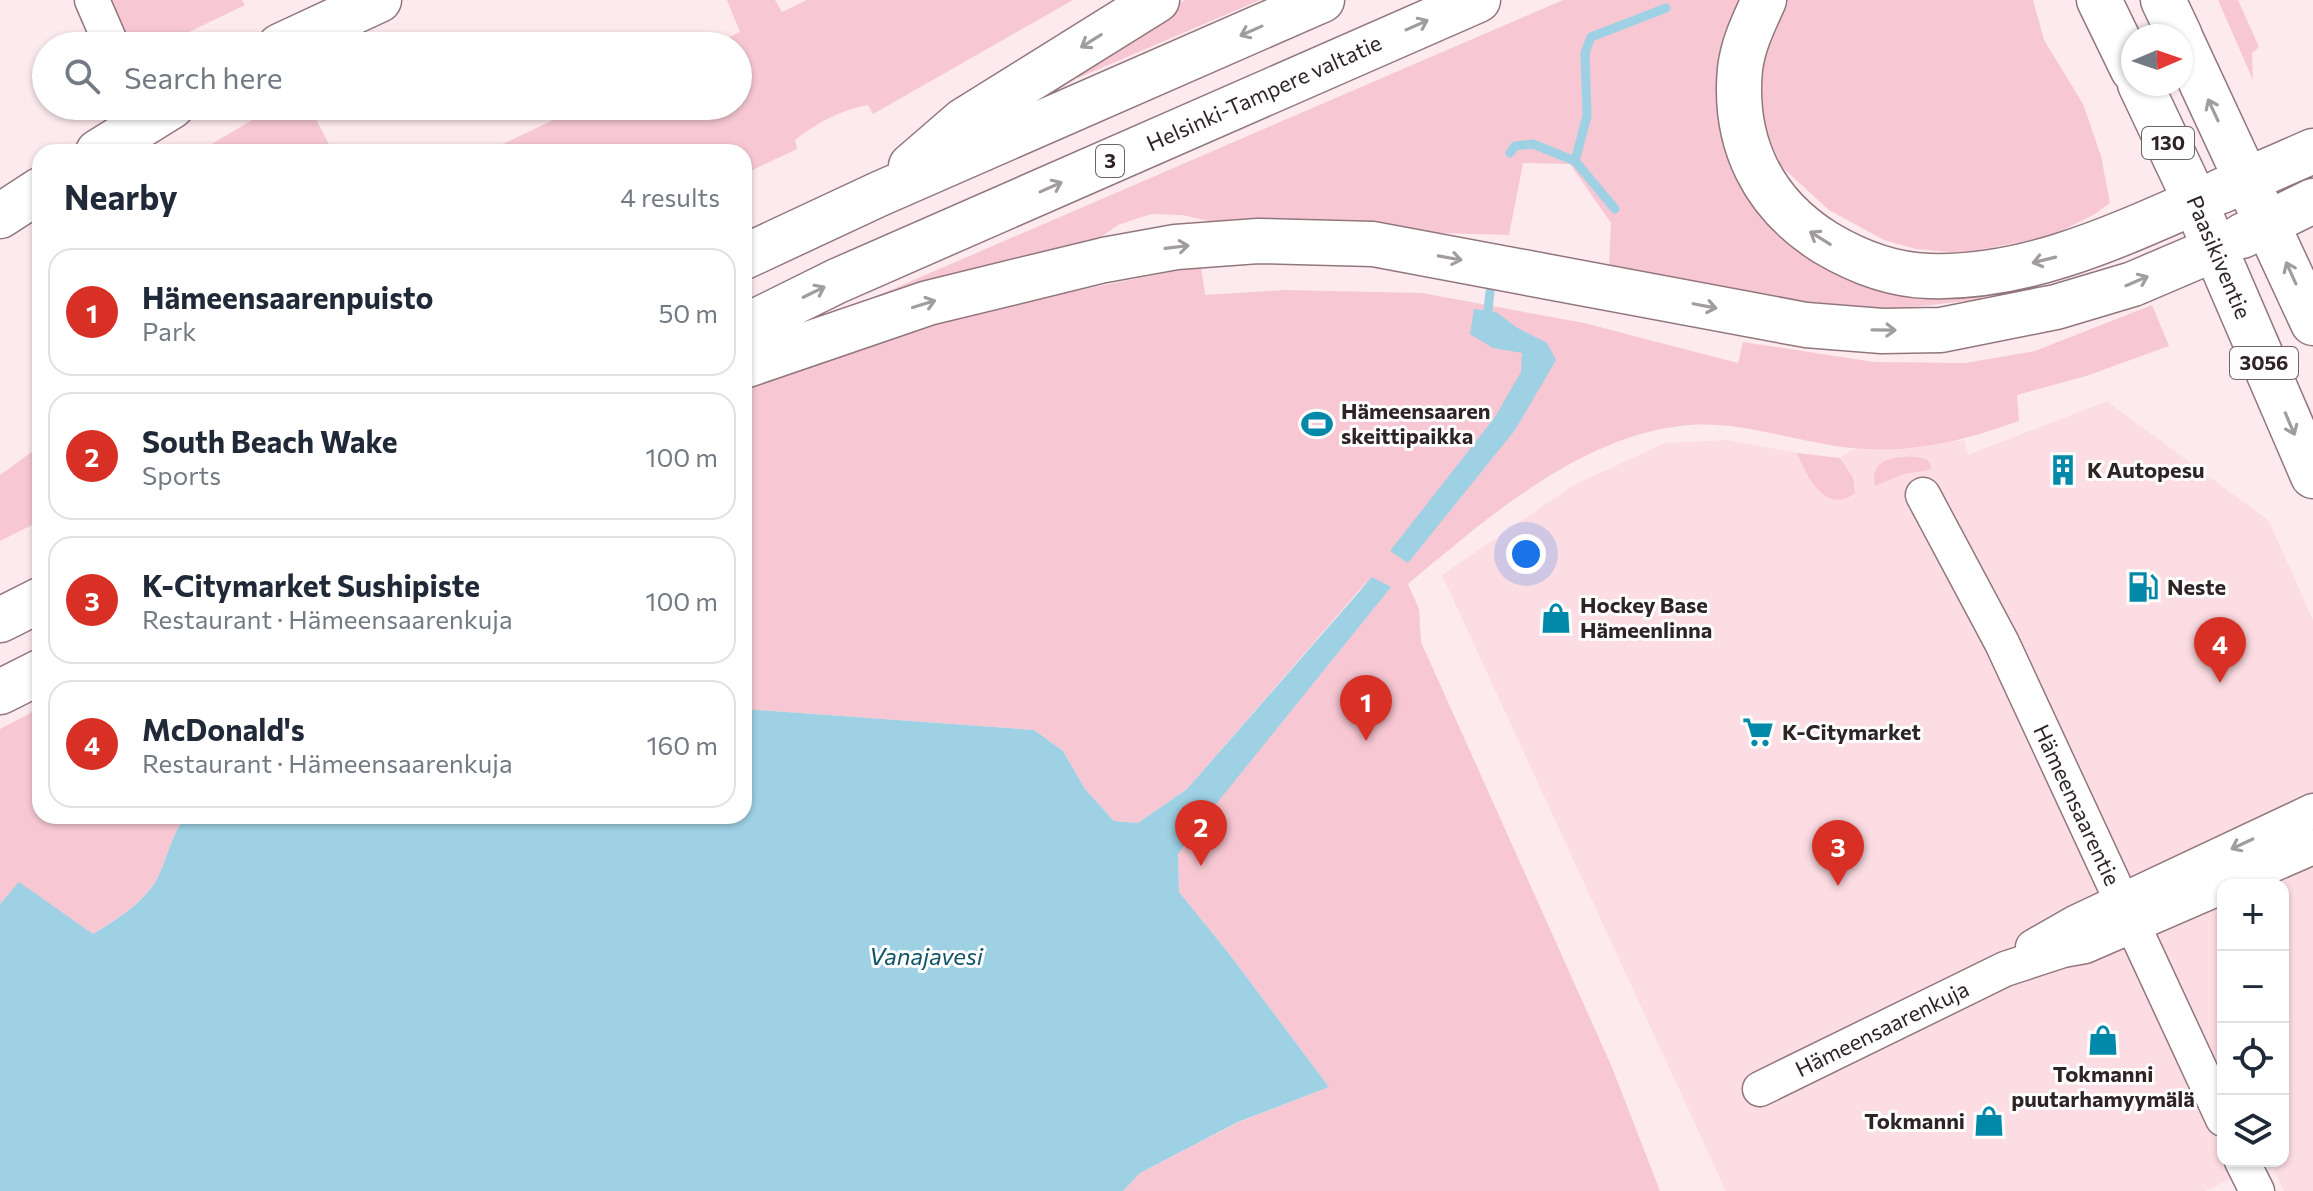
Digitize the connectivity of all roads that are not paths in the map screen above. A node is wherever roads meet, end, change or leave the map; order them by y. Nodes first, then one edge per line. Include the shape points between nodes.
1 (92, 0) edge
2 (379, 0) edge
3 (1157, 0) edge
4 (1322, 0) edge
5 (1478, 0) edge
6 (1764, 0) edge
7 (2099, 0) edge
8 (2163, 0) edge
9 (2174, 24) edge
10 (106, 32) edge
11 (310, 32) edge
12 (2121, 45) edge
13 (2193, 66) edge
14 (2146, 96) edge
15 (141, 120) edge
16 (109, 144) edge
17 (2313, 151) edge
18 (2246, 181) junction
19 (879, 194) junction
20 (32, 195) edge
21 (2313, 201) edge
22 (2195, 202) junction
23 (0, 216) edge
24 (2267, 223) junction
25 (2215, 249) junction
26 (752, 253) edge
27 (752, 323) edge
28 (2313, 323) edge
29 (752, 363) edge
30 (2313, 476) edge
31 (1923, 495) dead end
32 (32, 604) edge
33 (0, 620) edge
34 (32, 676) edge
35 (0, 692) edge
36 (2313, 811) edge
37 (2313, 847) edge
38 (2126, 914) junction
39 (1760, 1089) dead end
40 (2217, 1106) edge
41 (2245, 1167) edge
42 (2257, 1191) edge

1 - 10 street
2 - 11 main road
3 -> 19 main road via 963,121
4 -> 19 main road
27 -> 5 main road, Helsinki-Tampere valtatie / 3
22 -> 6 main road via 2129,231 2020,267 1929,276 1890,272 1863,262 1797,223 1758,174 1742,122 1740,69
7 - 12 main road
8 - 9 main road, 130
18 -> 13 main road, 130
14 - 22 main road, Paasikiventie / 130
15 - 16 main road
17 - 18 main road
18 - 22 main road
18 - 24 main road, 130
19 - 26 main road
20 - 23 main road
21 - 24 main road
22 - 25 main road, Paasikiventie / 130
24 - 25 main road
28 -> 24 main road, 3056
29 -> 25 main road via 928,303 1104,260 1190,246 1258,241 1373,244 1806,325 1882,331 1941,330 2056,307 2133,284
25 -> 30 main road, Paasikiventie / 3056
31 - 38 street, Hämeensaarentie via 2002,643
32 - 33 main road
34 - 35 main road
36 -> 38 street, Hämeensaarenkuja
37 - 38 street, Hämeensaarenkuja via 2191,898
38 - 39 street, Hämeensaarenkuja via 2049,936 2005,969
38 - 40 street, Hämeensaarentie
41 - 42 street

